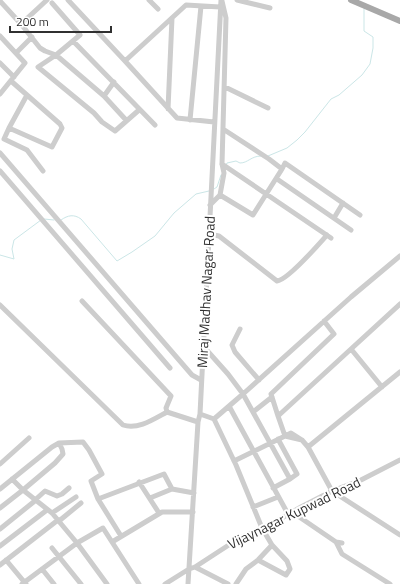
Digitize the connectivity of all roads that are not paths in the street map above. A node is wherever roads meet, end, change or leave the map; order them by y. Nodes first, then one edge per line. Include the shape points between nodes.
1 (68, 0) edge
2 (149, 0) edge
3 (208, 0) edge
4 (221, 0) edge
5 (237, 0) edge
6 (351, 0) edge
7 (0, 1) edge
8 (51, 1) edge
9 (201, 6) junction
10 (207, 6) junction
11 (220, 7) junction
12 (158, 8) dead end
13 (270, 8) dead end
14 (172, 18) junction
15 (400, 21) edge
16 (22, 24) junction
17 (0, 36) edge
18 (32, 37) junction
19 (73, 41) junction
20 (16, 53) junction
21 (56, 55) junction
22 (125, 61) junction
23 (0, 63) edge
24 (12, 79) junction
25 (114, 82) junction
26 (225, 87) junction
27 (0, 94) edge
28 (27, 95) junction
29 (104, 96) junction
30 (268, 108) dead end
31 (168, 109) junction
32 (139, 110) junction
33 (126, 120) junction
34 (190, 120) junction
35 (214, 122) junction
36 (156, 125) dead end
37 (9, 128) junction
38 (223, 129) junction
39 (0, 153) edge
40 (222, 164) junction
41 (282, 169) junction
42 (0, 171) edge
43 (43, 171) dead end
44 (277, 178) junction
45 (220, 195) junction
46 (266, 195) junction
47 (343, 203) junction
48 (210, 205) junction
49 (360, 215) dead end
50 (334, 218) junction
51 (351, 230) dead end
52 (209, 234) junction
53 (400, 256) edge
54 (82, 301) dead end
55 (400, 304) edge
56 (0, 305) edge
57 (324, 321) junction
58 (240, 329) dead end
59 (203, 346) junction
60 (351, 349) junction
61 (170, 368) dead end
62 (400, 372) edge
63 (201, 380) junction
64 (259, 380) junction
65 (382, 387) junction
66 (243, 394) junction
67 (272, 397) junction
68 (229, 406) junction
69 (167, 412) junction
70 (253, 412) junction
71 (200, 414) junction
72 (278, 416) junction
73 (214, 419) junction
74 (198, 422) junction
75 (285, 436) junction
76 (29, 438) dead end
77 (278, 439) junction
78 (59, 443) junction
79 (270, 443) junction
80 (308, 447) junction
81 (254, 451) junction
82 (400, 460) edge
83 (234, 461) junction
84 (0, 464) edge
85 (12, 479) junction
86 (290, 479) junction
87 (139, 482) junction
88 (69, 488) dead end
89 (273, 488) junction
90 (0, 489) edge
91 (172, 489) junction
92 (23, 490) junction
93 (332, 491) junction
94 (194, 493) junction
95 (278, 496) junction
96 (76, 497) dead end
97 (150, 498) junction
98 (98, 499) junction
99 (35, 500) junction
100 (81, 503) dead end
101 (253, 507) junction
102 (0, 508) edge
103 (49, 511) junction
104 (193, 512) junction
105 (159, 513) junction
106 (290, 513) junction
107 (59, 521) junction
108 (262, 528) junction
109 (0, 529) edge
110 (400, 535) edge
111 (122, 536) junction
112 (112, 542) junction
113 (336, 542) junction
114 (77, 543) junction
115 (342, 543) dead end
116 (272, 545) junction
117 (0, 546) edge
118 (52, 548) dead end
119 (59, 556) junction
120 (6, 560) junction
121 (258, 560) junction
122 (0, 564) edge
123 (195, 567) junction
124 (42, 569) junction
125 (189, 569) junction
126 (24, 583) edge
127 (54, 584) edge
128 (81, 584) edge
129 (107, 584) edge
130 (139, 584) edge
131 (165, 584) edge
132 (188, 584) edge
133 (228, 584) edge
134 (236, 584) edge
135 (390, 584) edge

1 - 22 street
2 - 12 street
3 - 10 street
4 - 11 street, Miraj Madhav Nagar Road
4 - 26 street via 226,18
5 - 13 street
6 - 15 main road
7 - 16 street
8 - 16 street
8 - 19 street via 80,35
9 - 10 street
9 - 14 street via 186,4
9 - 34 street
10 - 11 street
11 - 35 street, Miraj Madhav Nagar Road
14 - 22 street
14 - 31 street
16 - 18 street
17 - 20 street
18 - 20 street
18 - 21 street via 40,48
19 - 21 street
19 - 25 street
20 - 24 street via 25,64
21 - 29 street
21 - 33 street via 38,67 115,131
22 - 31 street
23 - 24 street
24 - 27 street
24 - 28 street
25 - 29 street
25 - 32 street
26 - 30 street
26 - 38 street
28 - 37 street
28 - 37 street via 62,128 52,147
29 - 33 street
31 - 34 street via 176,118
32 - 33 street
32 - 36 street
34 - 35 street
35 - 48 street, Miraj Madhav Nagar Road
37 - 43 street via 4,139 27,150
38 - 40 street
38 - 41 street
39 - 63 street via 192,376
40 - 45 street via 224,173
40 - 46 street
41 - 44 street
41 - 47 street via 285,163
42 - 61 street
44 - 46 street
44 - 50 street
45 - 46 street via 253,214
45 - 48 street
46 - 52 street via 329,236 282,281 277,281 219,236
47 - 49 street
47 - 50 street
48 - 52 street, Miraj Madhav Nagar Road
50 - 51 street
52 - 59 street, Miraj Madhav Nagar Road
53 - 57 street
54 - 69 street via 171,396
55 - 60 street
56 - 69 street via 123,425 145,424
57 - 64 street
57 - 67 street via 334,334 271,394
58 - 64 street via 232,345
59 - 63 street, Miraj Madhav Nagar Road
59 - 66 street
60 - 65 street
60 - 72 street
62 - 65 street
63 - 71 street, Miraj Madhav Nagar Road
64 - 66 street
65 - 80 street
66 - 68 street
66 - 70 street
67 - 70 street
67 - 72 street
68 - 73 street
68 - 81 street
69 - 74 street
70 - 79 street
71 - 73 street
71 - 74 street, Miraj Madhav Nagar Road
72 - 75 street
73 - 83 street
74 - 94 street, Miraj Madhav Nagar Road
75 - 77 street
75 - 80 street via 291,433
76 - 84 street
77 - 79 street
77 - 86 street via 297,474
78 - 85 street
78 - 92 street via 63,454
78 - 98 street via 83,442 90,450 102,474 91,481
79 - 81 street
79 - 86 street
80 - 93 street
81 - 83 street
81 - 89 street
82 - 93 street, Vijaynagar Kupwad Road via 361,480
83 - 101 street
85 - 90 street
85 - 92 street
86 - 89 street
87 - 91 street via 164,474
87 - 97 street
87 - 98 street
88 - 99 street via 57,496 44,491
89 - 95 street
91 - 94 street
91 - 97 street
92 - 99 street
92 - 102 street
93 - 106 street, Vijaynagar Kupwad Road
93 - 110 street
94 - 104 street, Miraj Madhav Nagar Road
95 - 101 street
95 - 106 street
96 - 103 street
97 - 105 street
98 - 111 street
99 - 103 street
99 - 109 street
100 - 107 street
101 - 108 street
103 - 107 street
103 - 117 street
104 - 105 street
104 - 125 street, Miraj Madhav Nagar Road
105 - 111 street
106 - 108 street, Vijaynagar Kupwad Road
106 - 113 street
107 - 114 street
107 - 120 street
108 - 116 street
108 - 123 street, Vijaynagar Kupwad Road via 238,539
111 - 112 street
112 - 114 street via 103,528
112 - 130 street
113 - 115 street
113 - 135 street via 342,554
114 - 119 street
114 - 129 street
116 - 121 street
116 - 121 street via 290,566 286,575
118 - 119 street
119 - 124 street
119 - 128 street
120 - 122 street
120 - 126 street
121 - 134 street via 246,569
123 - 125 street, Vijaynagar Kupwad Road
123 - 133 street
124 - 126 street
124 - 127 street
125 - 131 street, Vijaynagar Kupwad Road
125 - 132 street, Miraj Madhav Nagar Road

